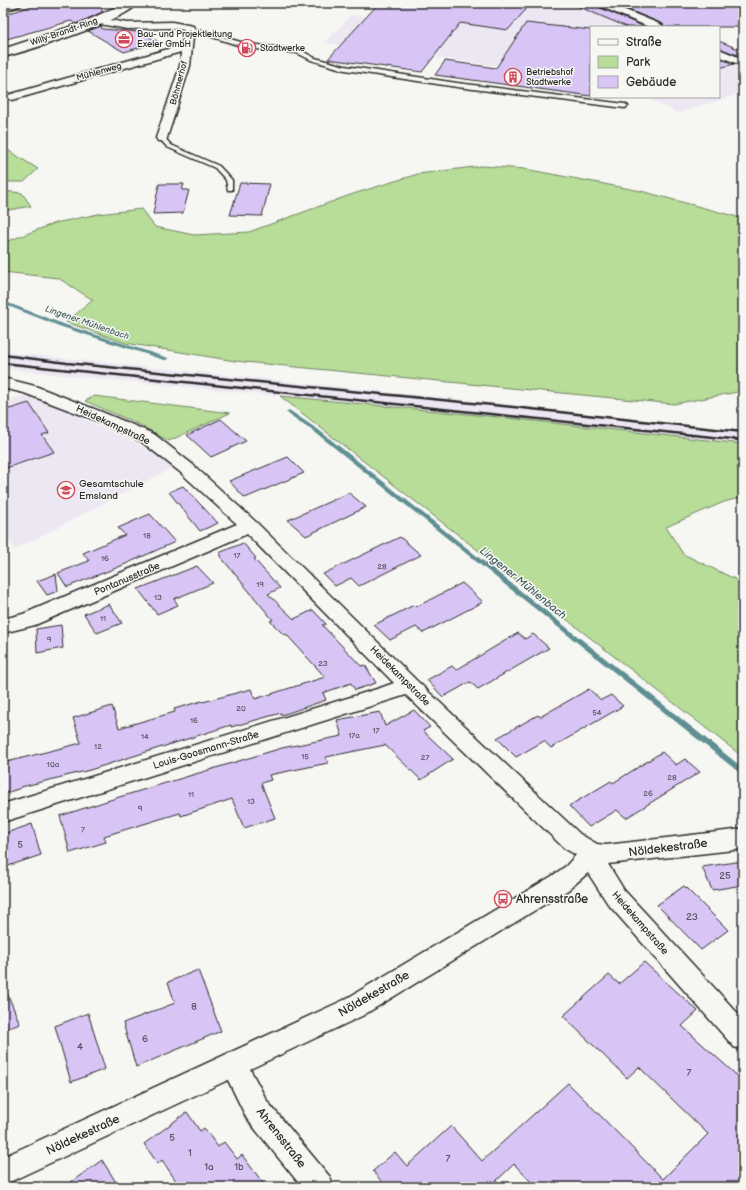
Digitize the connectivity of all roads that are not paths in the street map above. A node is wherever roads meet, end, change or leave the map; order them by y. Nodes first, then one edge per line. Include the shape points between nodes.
1 (18, 3) edge
2 (132, 3) edge
3 (600, 3) edge
4 (3, 9) edge
5 (98, 21) junction
6 (656, 26) edge
7 (189, 28) junction
8 (301, 45) dead end
9 (187, 47) junction
10 (17, 48) junction
11 (735, 49) dead end
12 (3, 50) edge
13 (293, 50) junction
14 (720, 52) edge
15 (3, 53) edge
16 (743, 63) edge
17 (12, 97) dead end
18 (625, 106) dead end
19 (162, 138) joint
20 (230, 189) dead end
21 (3, 383) edge
22 (250, 526) junction
23 (3, 626) edge
24 (409, 685) junction
25 (3, 813) edge
26 (743, 839) edge
27 (593, 854) junction
28 (743, 1038) edge
29 (234, 1065) junction
30 (3, 1171) edge
31 (320, 1187) edge

1 - 4 street
2 - 5 main road, Willy-Brandt-Ring
3 - 6 street
5 - 7 street via 128,26 172,25
5 - 10 main road, Willy-Brandt-Ring
7 - 9 street, Böhmerhof
7 - 13 lane via 247,46
8 - 13 lane
9 - 17 street, Mühlenweg
9 - 19 street, Böhmerhof via 185,66
10 - 12 street, Willy-Brandt-Ring
10 - 15 main road, Willy-Brandt-Ring
11 - 14 street
13 - 18 lane via 344,68
14 - 16 street
19 - 20 lane, Böhmerhof via 169,146 217,166 229,180
21 - 22 street, Heidekampstraße via 29,389 148,438 186,468
22 - 23 street, Pontanusstraße via 28,620
22 - 24 street, Heidekampstraße
24 - 25 street, Louis-Goosmann-Straße via 380,697
24 - 27 street, Heidekampstraße via 567,835
26 - 27 street, Nöldekestraße via 606,855
27 - 28 street, Heidekampstraße via 598,869 616,897
27 - 29 street, Nöldekestraße via 560,883 353,1008
29 - 30 street, Nöldekestraße
29 - 31 street, Ahrensstraße via 257,1110

